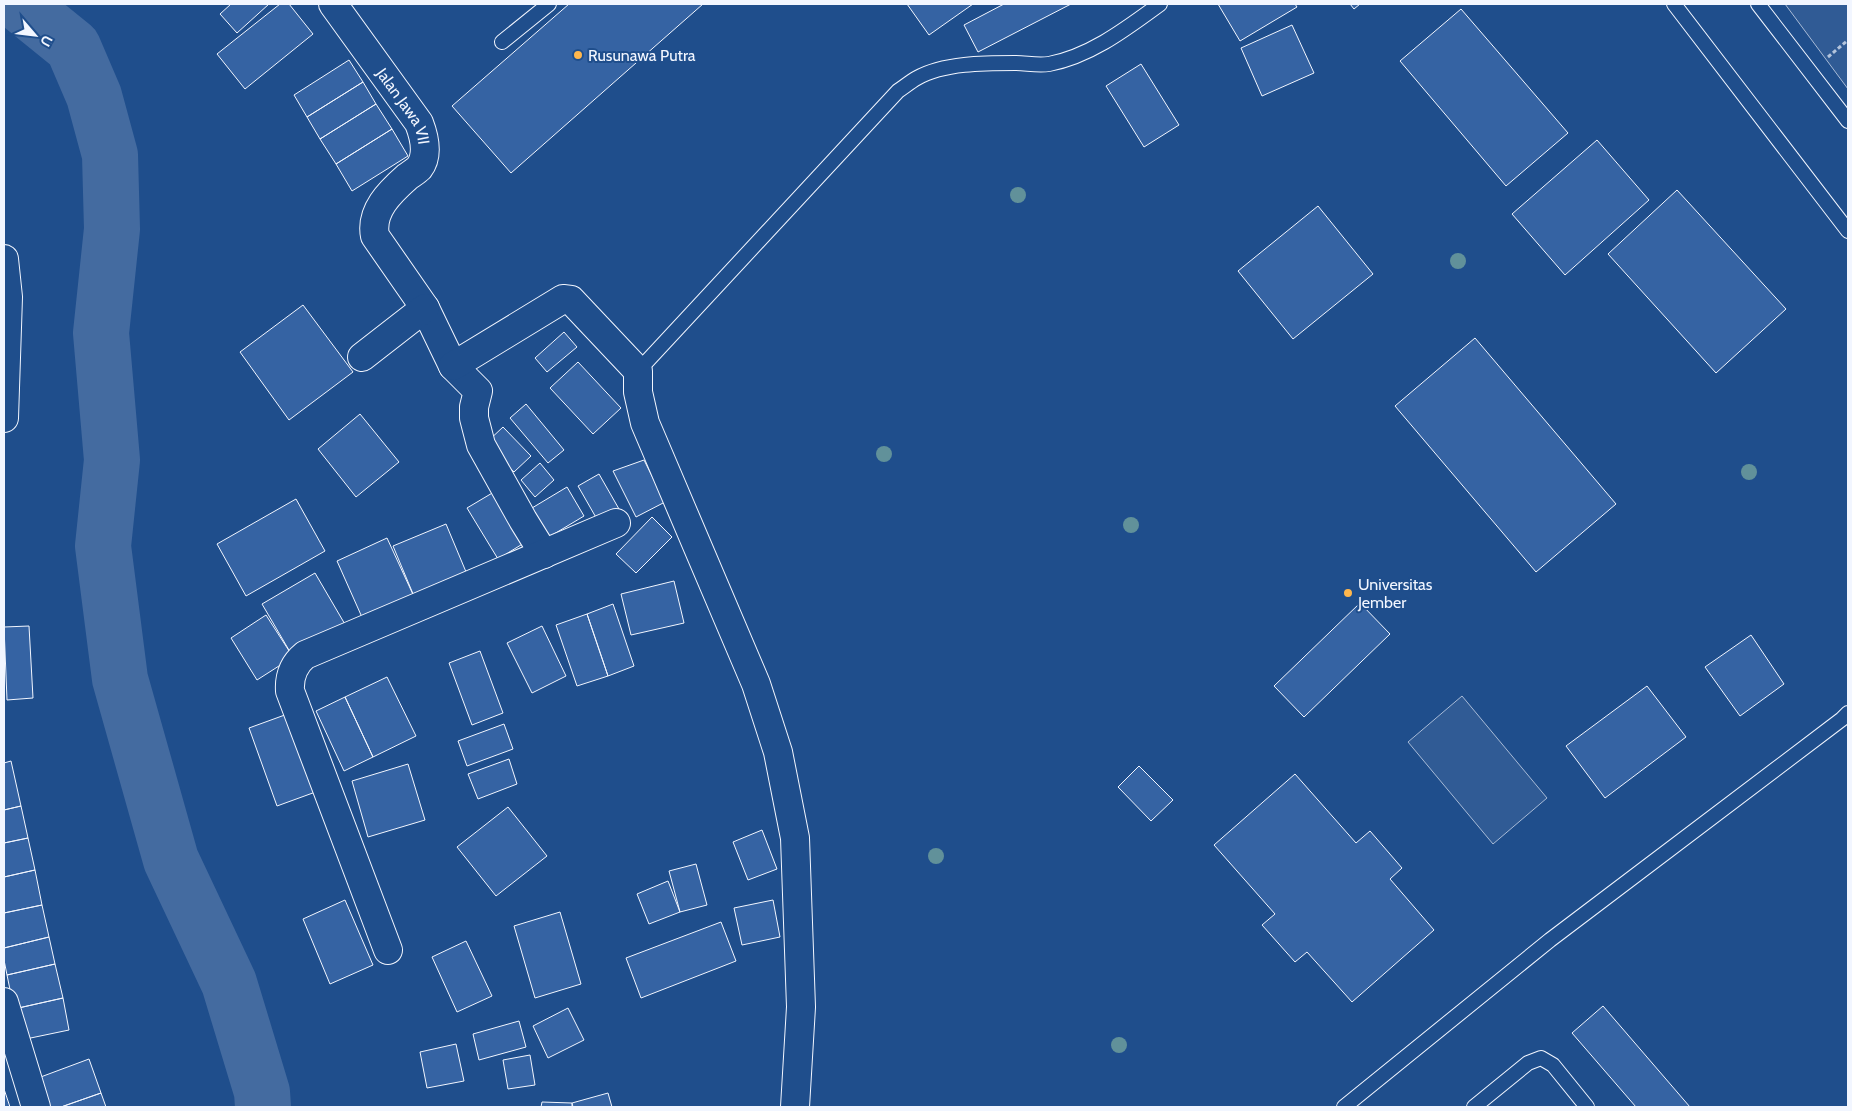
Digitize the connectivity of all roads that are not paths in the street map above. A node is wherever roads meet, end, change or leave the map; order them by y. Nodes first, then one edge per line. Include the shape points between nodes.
1 (333, 4) edge
2 (549, 4) edge
3 (1160, 4) edge
4 (1674, 4) edge
5 (1758, 4) edge
6 (502, 42) dead end
7 (1848, 122) edge
8 (1848, 231) edge
9 (4, 259) edge
10 (425, 308) junction
11 (4, 351) edge
12 (362, 357) dead end
13 (453, 366) junction
14 (638, 371) junction
15 (4, 418) edge
16 (616, 523) dead end
17 (544, 554) junction
18 (1848, 713) edge
19 (388, 950) dead end
20 (4, 1002) edge
21 (36, 1107) edge
22 (795, 1107) edge
23 (1344, 1107) edge
24 (1474, 1107) edge
25 (1587, 1107) edge

1 - 10 street, Jalan Jawa VII via 423,133 425,144 420,167 381,206 374,228 375,236
2 - 6 lane
3 - 14 lane via 1124,30 1068,59 1047,64 981,63 949,67 918,77 898,91
4 - 8 lane
5 - 7 lane
9 - 11 street via 8,297
10 - 12 street
10 - 13 street, Jalan Jawa VII
11 - 15 street
13 - 14 street via 562,299 571,300
13 - 17 street, Jalan Jawa VII via 478,391 474,418 481,445
14 - 22 street via 638,392 645,423 756,684 778,752 795,838 801,1007
16 - 17 street
17 - 19 street via 305,655 292,672 290,691
18 - 23 lane via 1550,940
20 - 21 street
24 - 25 lane via 1528,1063 1542,1058 1553,1064

